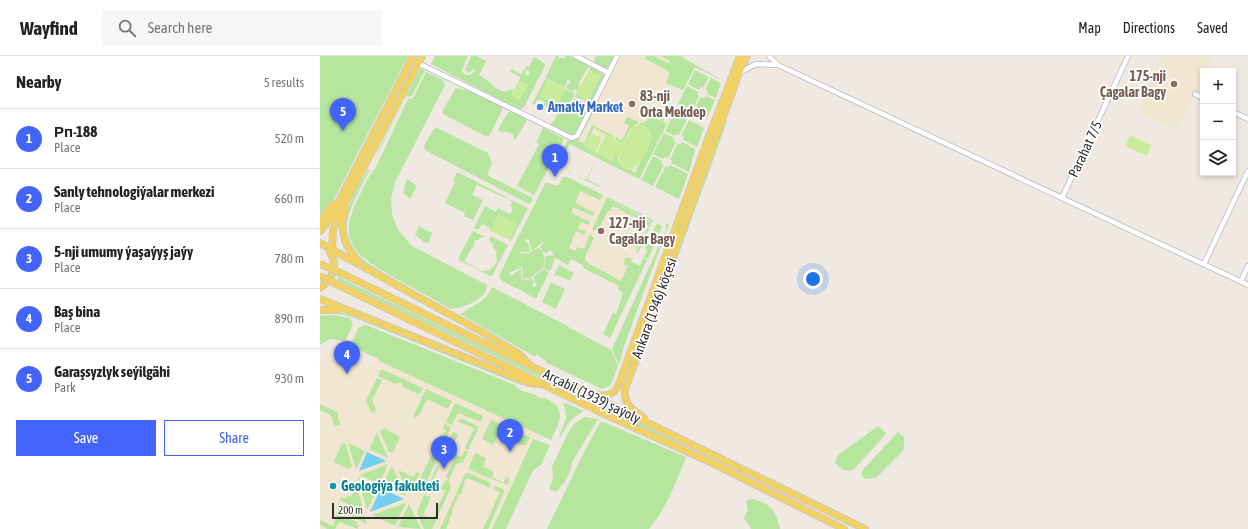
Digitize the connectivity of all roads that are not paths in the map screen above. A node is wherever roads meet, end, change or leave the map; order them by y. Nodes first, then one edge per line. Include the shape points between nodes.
1 (413, 56) edge
2 (422, 56) edge
3 (576, 56) edge
4 (617, 56) edge
5 (740, 56) edge
6 (747, 56) edge
7 (769, 56) edge
8 (1128, 56) edge
9 (418, 63) junction
10 (778, 65) junction
11 (608, 73) junction
12 (739, 73) junction
13 (1195, 94) dead end
14 (1200, 96) edge
15 (1236, 113) edge
16 (1248, 119) edge
17 (1248, 171) edge
18 (344, 190) junction
19 (349, 197) junction
20 (1062, 198) junction
21 (320, 223) edge
22 (320, 231) edge
23 (320, 243) edge
24 (331, 252) junction
25 (320, 264) edge
26 (1204, 264) junction
27 (362, 266) junction
28 (1248, 266) edge
29 (320, 276) edge
30 (1241, 281) junction
31 (1248, 285) edge
32 (320, 288) edge
33 (320, 299) edge
34 (320, 310) edge
35 (349, 311) junction
36 (532, 367) junction
37 (543, 385) junction
38 (580, 390) junction
39 (664, 432) junction
40 (785, 489) junction
41 (781, 497) junction
42 (806, 500) junction
43 (802, 508) junction
44 (844, 529) edge
45 (865, 529) edge

1 - 18 main road
2 - 9 main road
3 - 11 street
4 - 11 street
5 - 38 main road, Ankara (1946) köçesi via 618,387 612,394 603,396
6 - 12 main road, Ankara (1946) köçesi
7 - 10 street
8 - 20 street, Parahat 7/5
9 - 11 street via 570,138 577,136
9 - 19 main road
10 - 12 street via 756,64
10 - 20 street
12 - 39 main road, Ankara (1946) köçesi via 625,390 625,399 630,407
13 - 14 street
15 - 16 street
17 - 26 street
18 - 21 main road
18 - 22 main road via 331,217
19 - 24 main road via 334,225
19 - 27 main road via 343,215 343,233 348,250
20 - 26 street
23 - 24 main road
24 - 27 main road
24 - 32 main road via 334,265 332,277
25 - 36 main road, Arçabil (1939) şaýoly, bridge
26 - 30 street
27 - 36 main road via 519,354
28 - 30 street
29 - 37 main road, Arçabil (1939) şaýoly, bridge
30 - 31 street
33 - 35 main road
34 - 35 main road via 332,308
35 - 37 main road via 529,383
36 - 38 main road, Arçabil (1939) şaýoly
37 - 41 main road, Arçabil (1939) şaýoly
38 - 39 main road, Arçabil (1939) şaýoly
39 - 40 main road, Arçabil (1939) şaýoly
40 - 41 main road
40 - 42 main road, Arçabil (1939) şaýoly
41 - 43 main road, Arçabil (1939) şaýoly
42 - 43 main road
42 - 45 main road, Arçabil (1939) şaýoly
43 - 44 main road, Arçabil (1939) şaýoly

